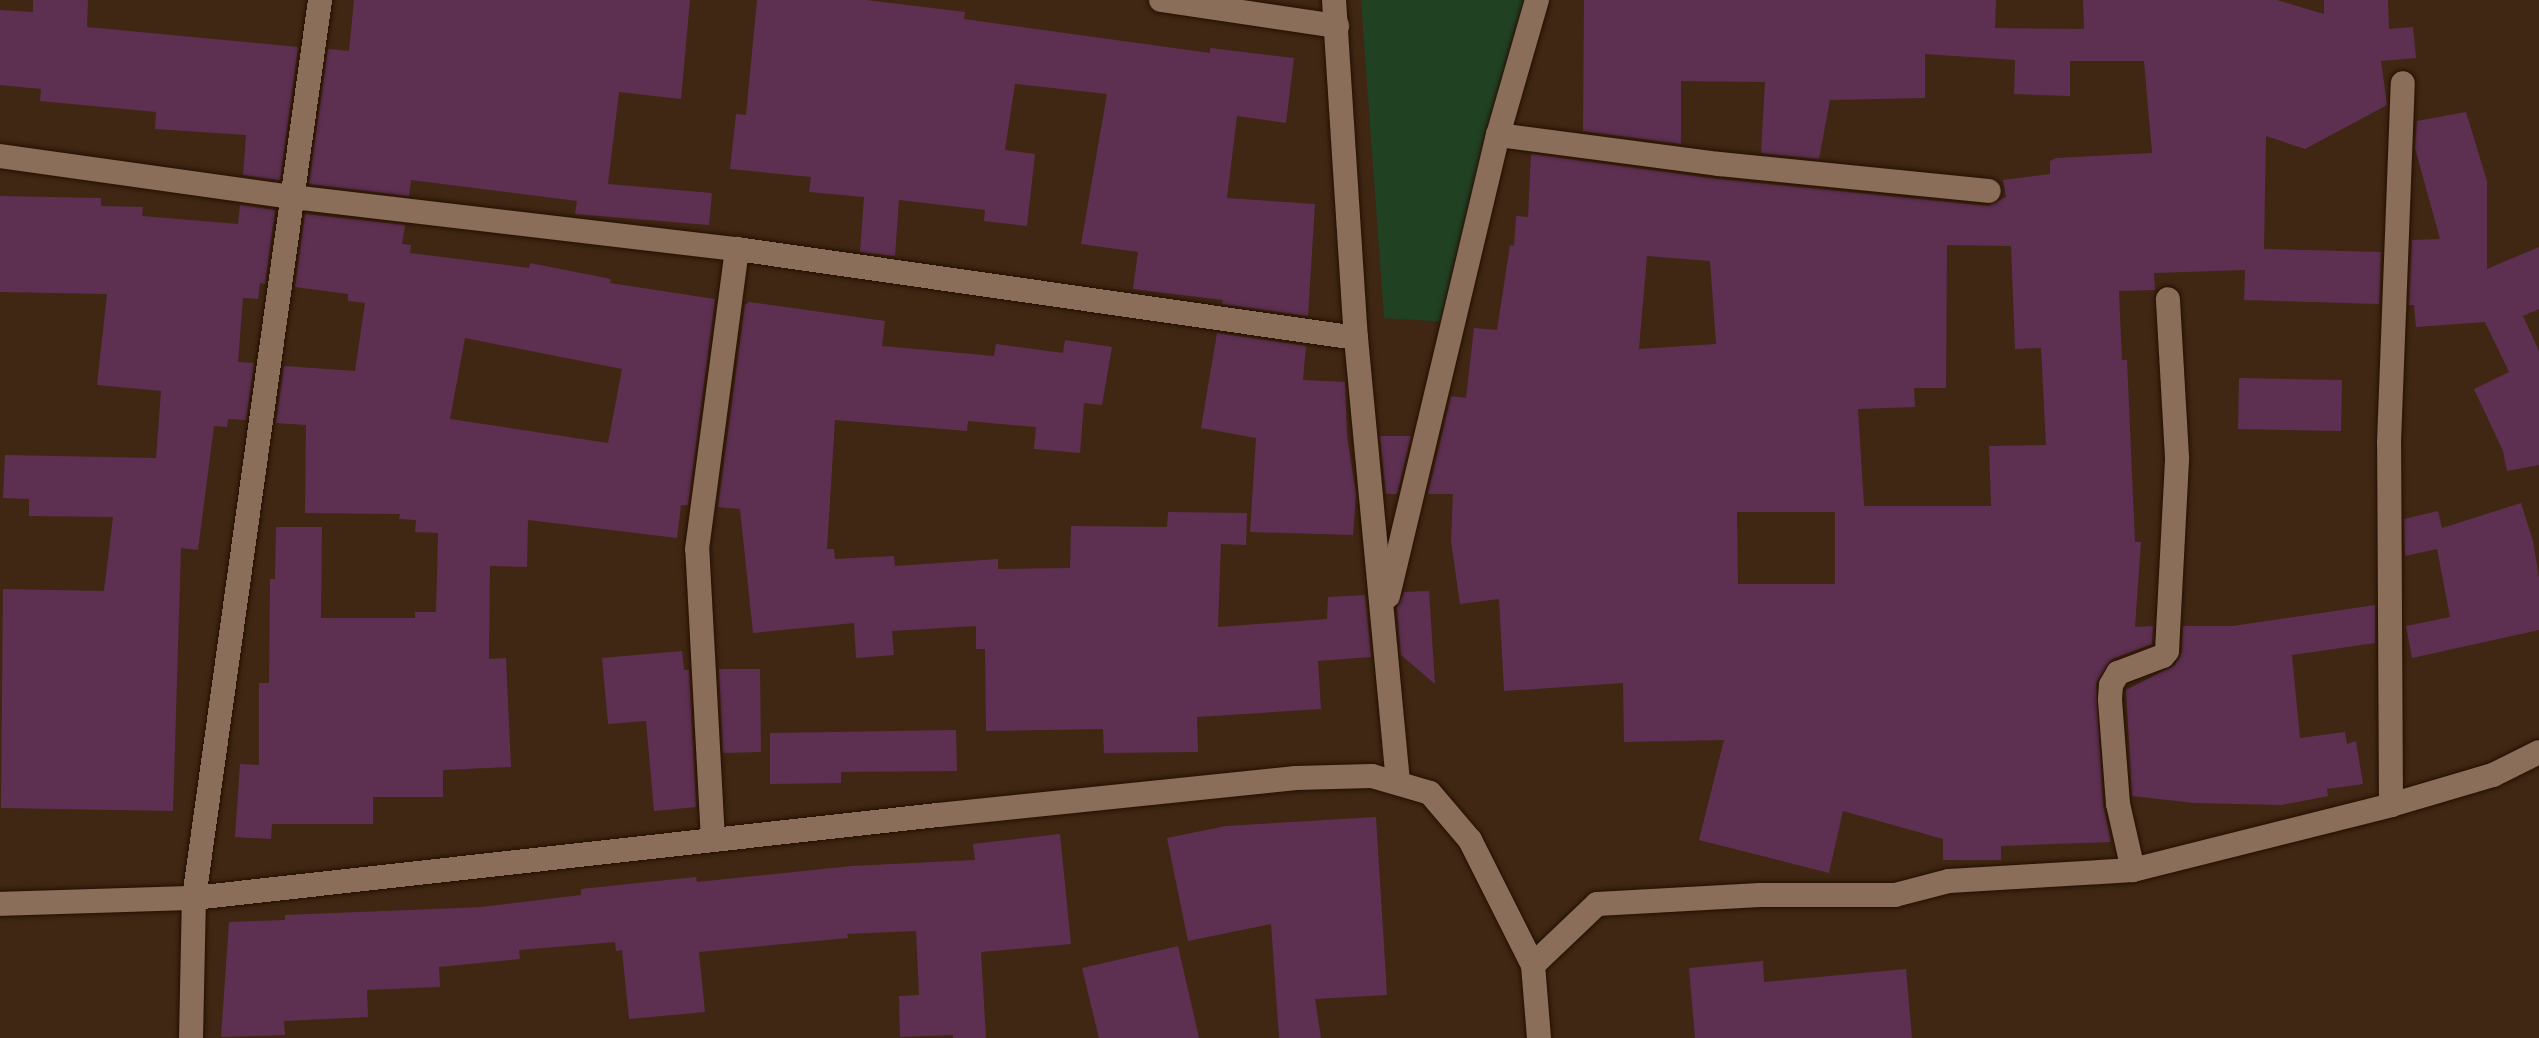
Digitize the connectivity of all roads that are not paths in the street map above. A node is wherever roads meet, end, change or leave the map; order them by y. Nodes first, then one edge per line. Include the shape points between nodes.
1 (320, 0) edge
2 (1161, 0) edge
3 (1334, 0) edge
4 (1537, 0) edge
5 (1337, 26) junction
6 (2403, 83) dead end
7 (1498, 135) junction
8 (0, 156) edge
9 (1989, 191) dead end
10 (293, 197) junction
11 (737, 249) junction
12 (2168, 299) dead end
13 (1356, 338) junction
14 (1384, 614) junction
15 (2539, 752) edge
16 (1398, 781) junction
17 (2391, 805) junction
18 (713, 840) junction
19 (2133, 870) junction
20 (194, 898) junction
21 (0, 904) edge
22 (1533, 965) junction
23 (191, 1038) edge
24 (1539, 1038) edge

1 - 10 street
2 - 5 street
3 - 5 street
4 - 7 street
5 - 13 street
6 - 17 street via 2389,442
7 - 9 street
7 - 14 street
8 - 10 street
10 - 11 street
10 - 20 street
11 - 13 street
11 - 18 street via 697,549
12 - 19 street via 2177,457 2167,651 2118,673 2110,699 2118,804
13 - 14 street
14 - 16 street
15 - 17 street via 2493,775
16 - 18 street via 1372,776 1296,778
16 - 22 street via 1430,793 1470,840
17 - 19 street
18 - 20 street
19 - 22 street via 1949,881 1895,895 1760,895 1597,904
20 - 21 street
20 - 23 street
22 - 24 street

